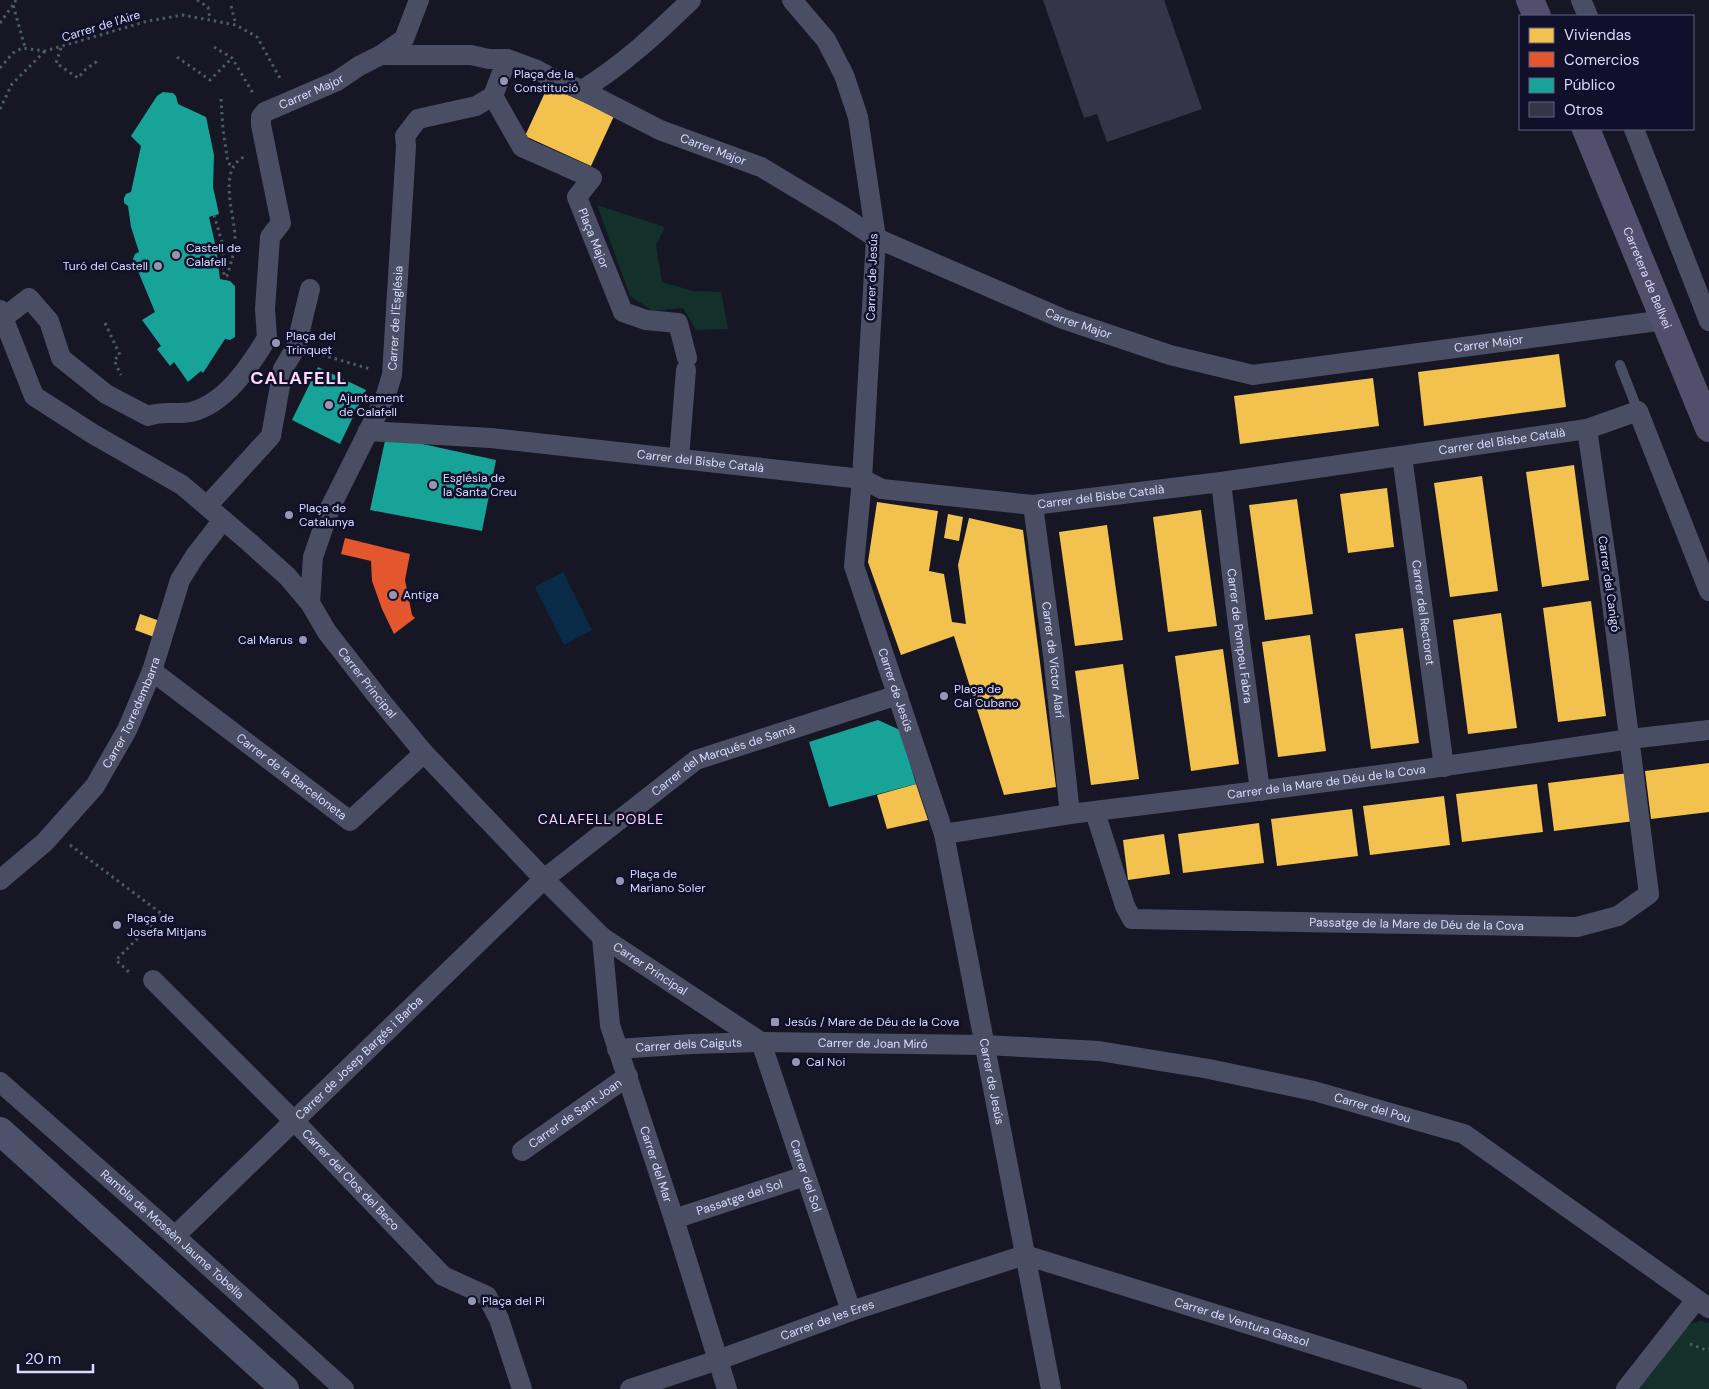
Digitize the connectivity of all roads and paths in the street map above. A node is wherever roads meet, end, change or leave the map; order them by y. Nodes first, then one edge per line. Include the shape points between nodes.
1 (16, 0) edge
2 (197, 0) edge
3 (419, 0) edge
4 (691, 0) edge
5 (792, 0) edge
6 (1530, 0) edge
7 (1581, 0) edge
8 (14, 5) junction
9 (231, 6) dead end
10 (1537, 15) edge
11 (1588, 15) edge
12 (210, 19) junction
13 (0, 22) edge
14 (236, 25) junction
15 (25, 47) junction
16 (61, 47) junction
17 (214, 47) dead end
18 (45, 51) junction
19 (382, 54) junction
20 (177, 57) dead end
21 (232, 58) junction
22 (507, 59) junction
23 (99, 60) dead end
24 (0, 68) edge
25 (582, 90) junction
26 (254, 94) dead end
27 (493, 96) junction
28 (221, 99) dead end
29 (293, 101) junction
30 (0, 109) edge
31 (1586, 130) edge
32 (1634, 130) edge
33 (265, 147) junction
34 (234, 167) junction
35 (214, 215) dead end
36 (876, 238) junction
37 (310, 290) dead end
38 (2, 314) edge
39 (1665, 320) junction
40 (1709, 321) edge
41 (105, 323) dead end
42 (267, 338) junction
43 (296, 347) junction
44 (1620, 365) dead end
45 (392, 375) junction
46 (124, 380) dead end
47 (1638, 411) junction
48 (1709, 428) edge
49 (1587, 429) junction
50 (368, 431) junction
51 (1402, 456) junction
52 (679, 458) junction
53 (862, 479) junction
54 (1221, 482) junction
55 (1034, 505) junction
56 (208, 506) junction
57 (223, 520) junction
58 (1709, 591) edge
59 (310, 604) junction
60 (152, 671) junction
61 (898, 695) junction
62 (1709, 730) edge
63 (1630, 739) junction
64 (424, 753) junction
65 (1444, 767) junction
66 (1260, 791) junction
67 (1095, 812) junction
68 (1070, 814) junction
69 (54, 832) junction
70 (944, 834) junction
71 (544, 879) junction
72 (0, 880) edge
73 (602, 937) junction
74 (131, 974) dead end
75 (153, 980) dead end
76 (761, 1042) junction
77 (985, 1045) junction
78 (618, 1049) junction
79 (628, 1076) junction
80 (0, 1082) edge
81 (294, 1121) junction
82 (0, 1131) edge
83 (522, 1152) dead end
84 (805, 1176) junction
85 (674, 1219) junction
86 (175, 1236) junction
87 (1026, 1255) junction
88 (1703, 1304) edge
89 (851, 1311) junction
90 (1686, 1341) dead end
91 (1709, 1349) edge
92 (718, 1360) junction
93 (285, 1389) edge
94 (344, 1389) edge
95 (522, 1389) edge
96 (630, 1389) edge
97 (727, 1389) edge
98 (1051, 1389) edge
99 (1457, 1389) edge
100 (1626, 1389) edge

1 - 8 path
2 - 12 path via 208,7
3 - 19 street via 404,39
4 - 25 street via 608,75
5 - 36 street, Carrer de Jesús via 826,40 844,75 858,117
6 - 10 main road
7 - 11 street
8 - 13 path
8 - 15 path
9 - 14 path
12 - 14 path, Carrer de l'Aire
12 - 16 path, Carrer de l'Aire via 183,15 148,21
14 - 29 path, Carrer de l'Aire via 258,37
15 - 18 path, Carrer de l'Aire
15 - 24 path via 13,53
16 - 18 path, Carrer de l'Aire
16 - 23 path via 56,63 78,78
17 - 21 path
18 - 30 path via 12,84
19 - 22 street, Carrer Major via 471,55
19 - 29 street, Carrer Major via 338,82
20 - 21 path via 210,80
21 - 26 path
22 - 25 street, Carrer Major
22 - 27 street
25 - 36 street, Carrer Major via 660,130 761,167
27 - 45 street, Carrer de l'Església via 476,106 418,119 405,136
27 - 52 street, Plaça Major via 522,147 592,178 577,196 623,312 646,320 678,323 687,364
28 - 34 path via 228,163
29 - 33 street, Carrer Major via 265,112 261,117
31 - 39 main road, Carretera de Bellvei
32 - 40 street
33 - 34 path via 240,159
33 - 42 street via 280,223 270,237 265,309
34 - 35 path via 229,186 235,237 228,276 225,277 222,242
36 - 39 street, Carrer Major via 1063,320 1170,355 1254,375
36 - 53 street, Carrer de Jesús
37 - 43 street
38 - 42 street via 29,298 49,321 61,358 106,394 148,416 158,412 187,413 203,409 237,382
38 - 56 street, Carrer Principal via 34,396 182,485
39 - 48 main road, Carretera de Bellvei
41 - 46 path via 120,355 114,360
42 - 43 street
43 - 45 path
43 - 56 street via 283,369 271,436
44 - 47 lane
45 - 50 street, Carrer de l'Església via 385,398
47 - 49 street, Carrer del Bisbe Català
47 - 58 street
49 - 51 street, Carrer del Bisbe Català
49 - 63 street, Carrer del Canigó
50 - 52 street, Carrer del Bisbe Català via 491,438
50 - 59 street, Carrer de l'Església via 330,508 313,557
51 - 54 street, Carrer del Bisbe Català
51 - 65 street, Carrer del Rectoret
52 - 53 street, Carrer del Bisbe Català
53 - 55 street, Carrer del Bisbe Català via 882,489
53 - 61 street, Carrer de Jesús via 854,566
54 - 55 street, Carrer del Bisbe Català
54 - 66 street, Carrer de Pompeu Fabra
55 - 68 street, Carrer de Víctor Alarí
56 - 57 street, Carrer Principal
57 - 59 street, Carrer Principal via 288,576
57 - 60 street, Carrer Torredembarra via 180,580
59 - 64 street, Carrer Principal via 327,632
60 - 64 street, Carrer de la Barceloneta via 350,821
60 - 69 street, Carrer Torredembarra via 127,730 95,786
61 - 70 street, Carrer de Jesús
61 - 71 street, Carrer del Marqués de Samà via 696,760
62 - 63 street, Carrer de la Mare de Déu de la Cova
63 - 65 street, Carrer de la Mare de Déu de la Cova
63 - 67 street, Passatge de la Mare de Déu de la Cova via 1649,894 1618,916 1577,927 1132,920
64 - 71 street, Carrer Principal
65 - 66 street, Carrer de la Mare de Déu de la Cova
66 - 67 street, Carrer de la Mare de Déu de la Cova
67 - 68 street, Carrer de la Mare de Déu de la Cova
68 - 70 street, Carrer de la Mare de Déu de la Cova
69 - 72 street, Carrer Torredembarra
69 - 74 path via 162,914 116,960
70 - 77 street, Carrer de Jesús
71 - 73 street, Carrer Principal
71 - 81 street, Carrer de Josep Bargés i Barba
73 - 76 street, Carrer Principal
73 - 78 street, Carrer del Mar via 610,1025
75 - 81 street, Carrer del Clos del Beco
76 - 77 street, Carrer de Joan Miró
76 - 78 street, Carrer dels Caiguts
76 - 84 street, Carrer del Sol
77 - 87 street, Carrer de Jesús
77 - 88 street, Carrer del Pou via 1099,1051 1209,1069 1314,1090 1464,1134
78 - 79 street, Carrer del Mar
79 - 83 street, Carrer de Sant Joan
79 - 85 street, Carrer del Mar
80 - 86 street, Rambla de Mossèn Jaume Tobella
81 - 86 street, Carrer de Josep Bargés i Barba
81 - 95 street, Carrer del Clos del Beco via 443,1276 487,1296 500,1319
82 - 93 street
84 - 85 street, Passatge del Sol
84 - 89 street, Carrer del Sol
85 - 92 street, Carrer del Mar
86 - 94 street, Rambla de Mossèn Jaume Tobella
87 - 89 street, Carrer de les Eres
87 - 98 street, Carrer de Jesús
87 - 99 street, Carrer de Ventura Gassol
88 - 100 street
89 - 92 street, Carrer de les Eres
90 - 91 path
92 - 96 street, Carrer de les Eres
92 - 97 street, Carrer del Mar

